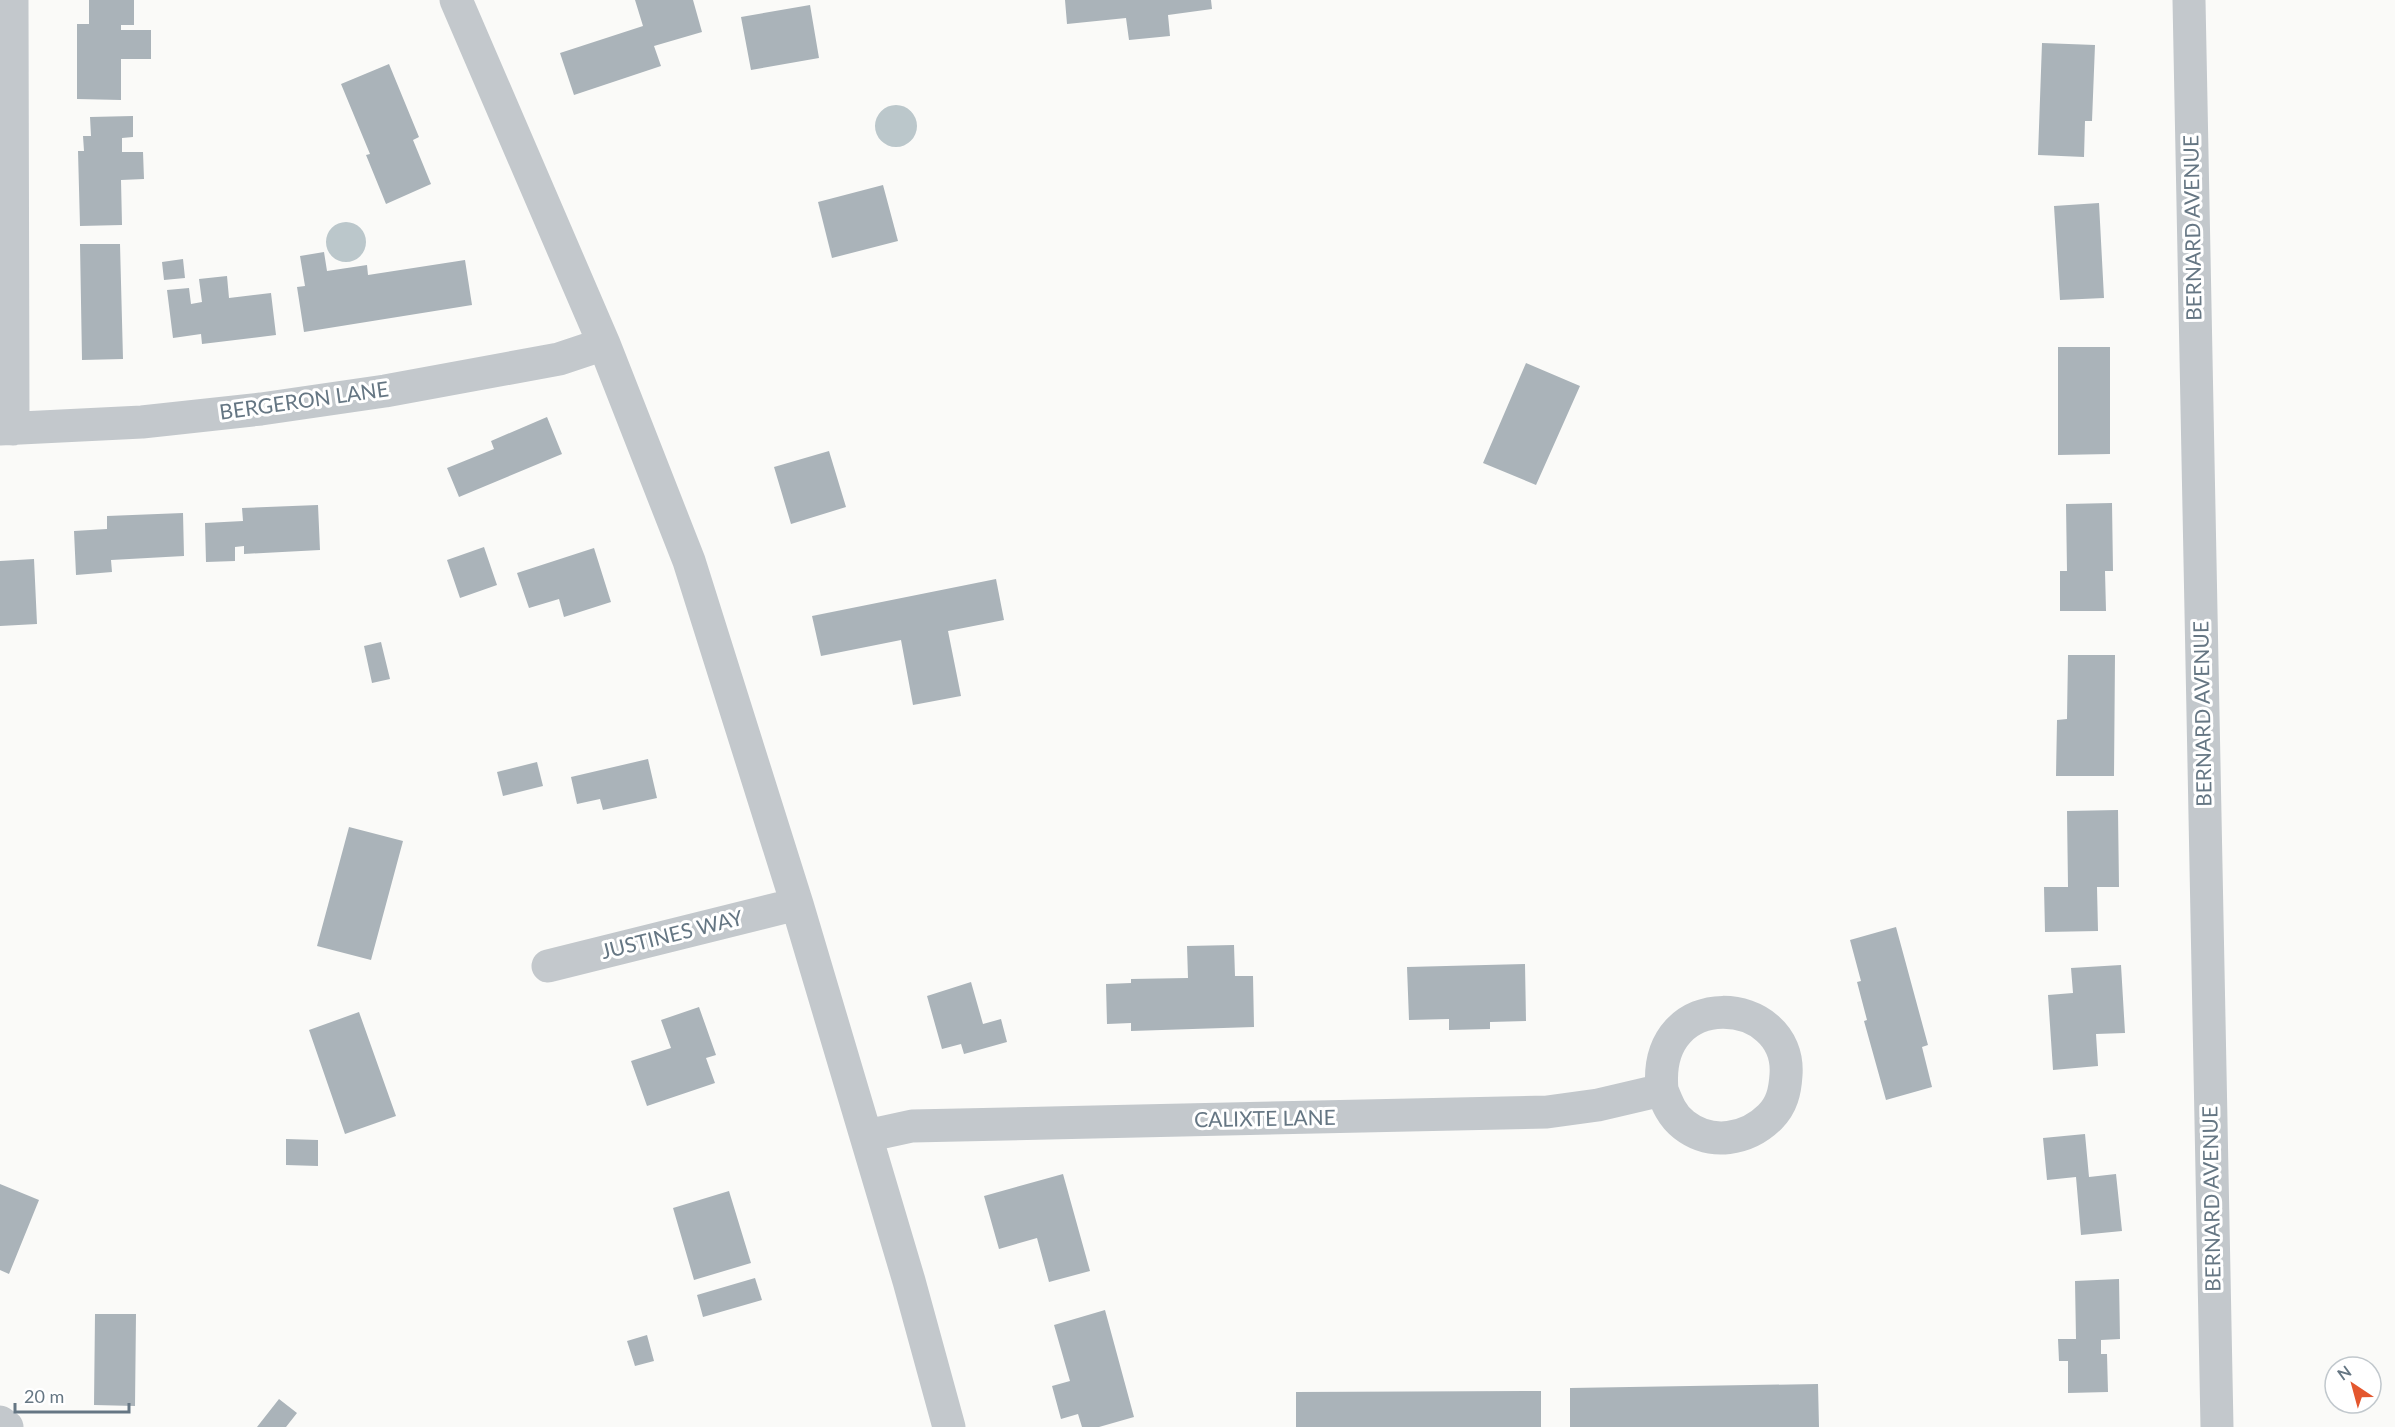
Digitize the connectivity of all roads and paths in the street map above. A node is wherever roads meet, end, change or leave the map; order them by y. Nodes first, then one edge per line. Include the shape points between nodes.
1 (12, 0) edge
2 (456, 0) edge
3 (2189, 0) edge
4 (604, 344) junction
5 (6, 429) edge
6 (797, 904) junction
7 (548, 966) dead end
8 (1662, 1090) dead end
9 (866, 1136) junction
10 (0, 1422) edge
11 (7, 1427) edge
12 (949, 1427) edge
13 (2217, 1427) edge

1 - 5 street
2 - 4 street
3 - 13 street, BERNARD AVENUE
4 - 5 street, BERGERON LANE via 559,359 261,409 142,422
4 - 6 street via 689,561
6 - 7 street, JUSTINES WAY
6 - 9 street
8 - 9 street, CALIXTE LANE via 1547,1112 912,1126
9 - 12 street
10 - 11 street

